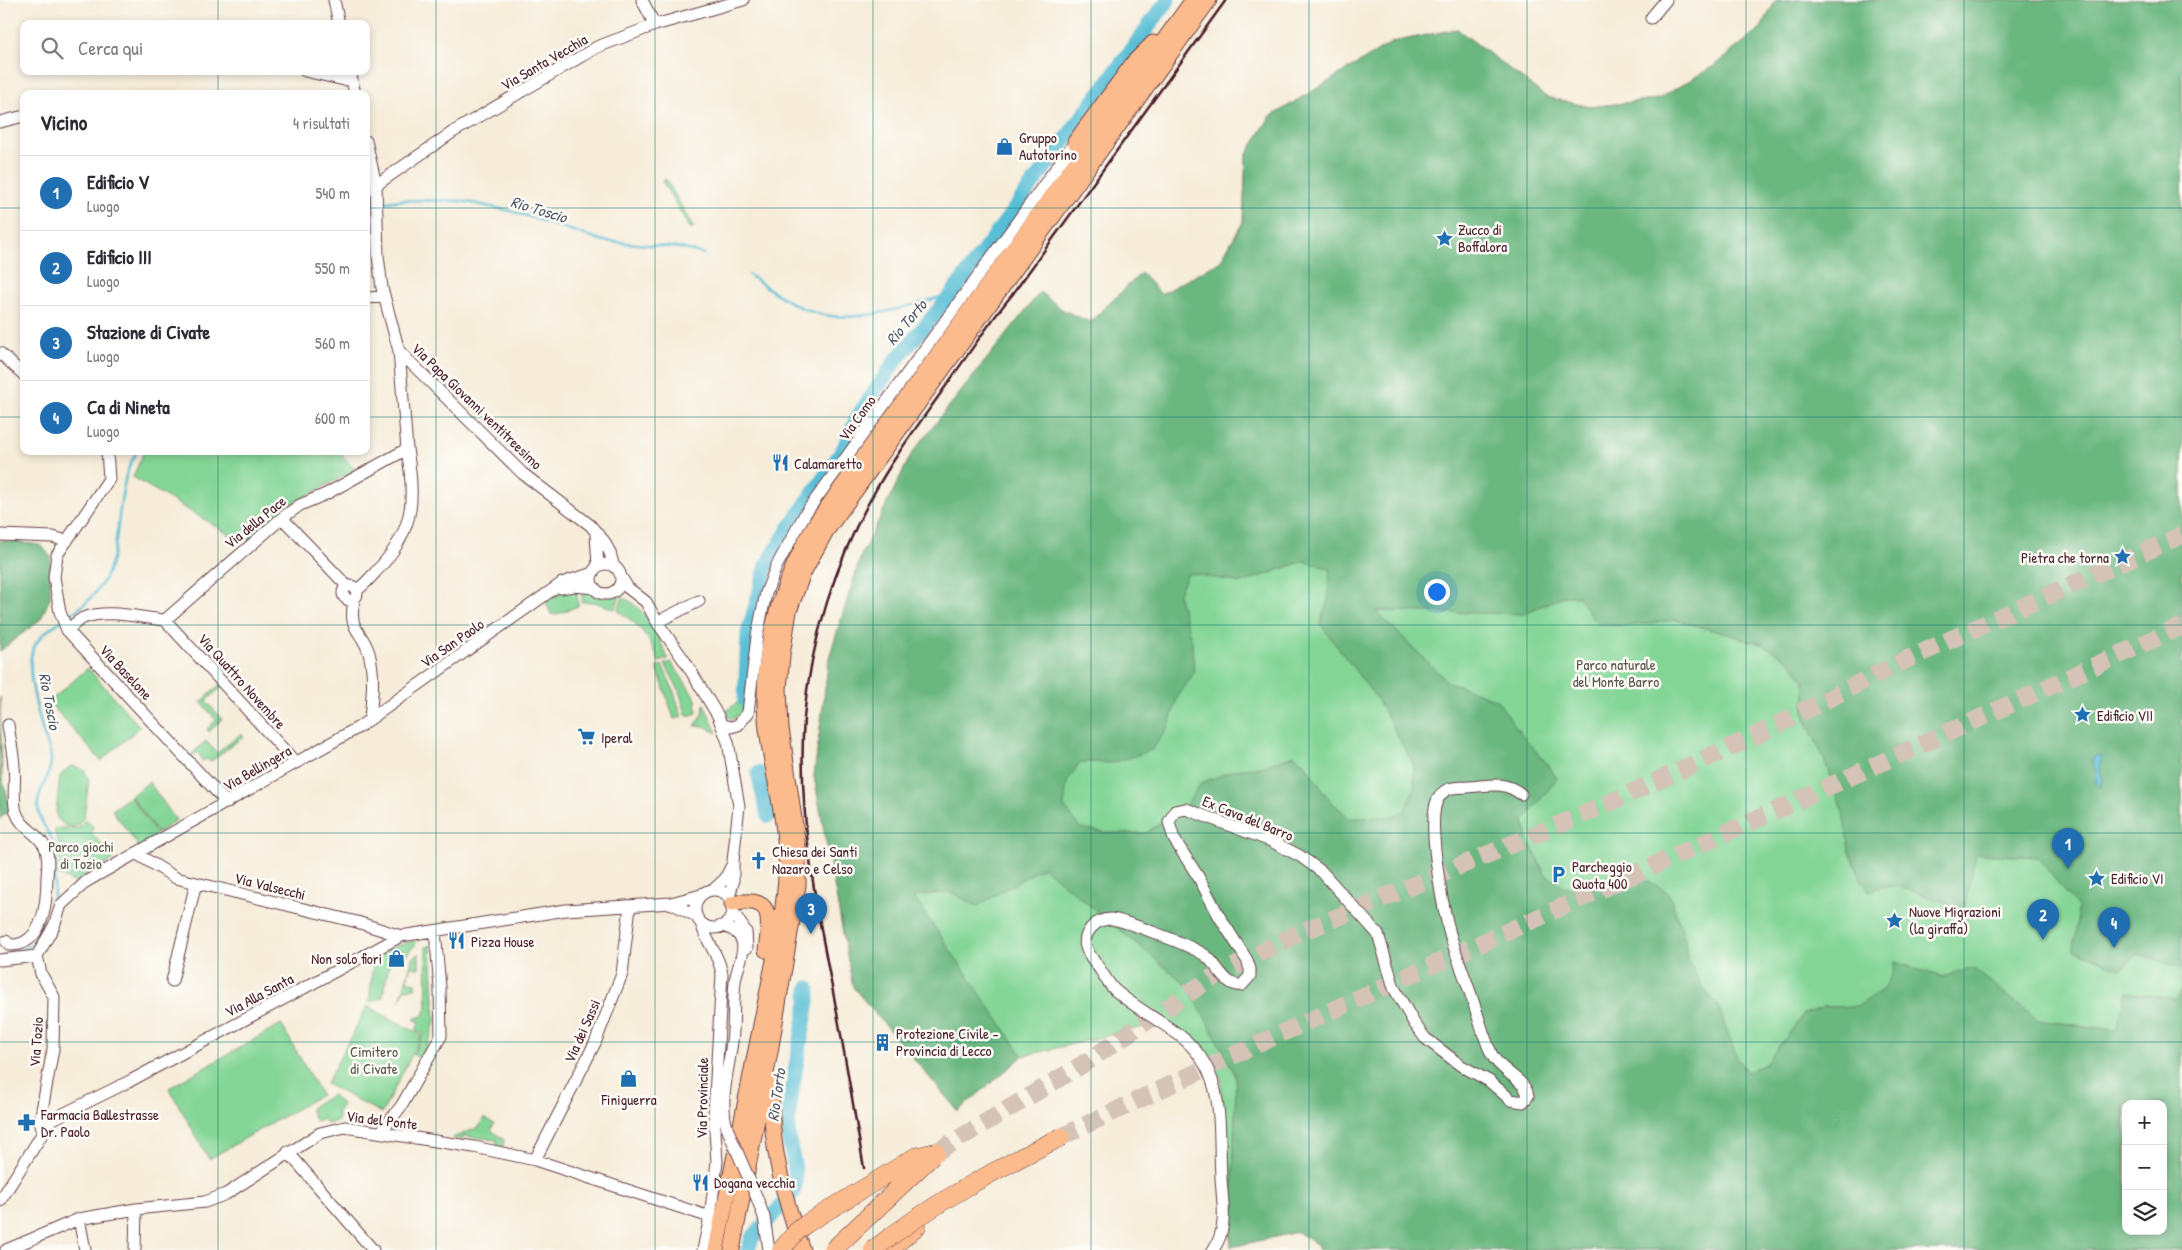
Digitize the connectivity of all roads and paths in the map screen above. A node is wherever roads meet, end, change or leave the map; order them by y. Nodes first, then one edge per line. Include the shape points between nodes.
1 (642, 0) edge
2 (743, 0) edge
3 (1209, 0) edge
4 (1666, 0) edge
5 (333, 1) edge
6 (1189, 6) edge
7 (1651, 18) dead end
8 (338, 20) edge
9 (656, 26) junction
10 (322, 75) edge
11 (350, 75) edge
12 (351, 75) edge
13 (354, 90) edge
14 (20, 117) edge
15 (0, 122) edge
16 (1075, 142) joint
17 (370, 167) edge
18 (376, 184) junction
19 (384, 297) junction
20 (370, 298) edge
21 (399, 351) junction
22 (0, 353) edge
23 (20, 370) edge
24 (407, 449) junction
25 (108, 455) edge
26 (282, 518) junction
27 (596, 532) junction
28 (0, 534) edge
29 (67, 541) junction
30 (614, 567) junction
31 (595, 569) junction
32 (621, 577) junction
33 (595, 588) junction
34 (353, 592) junction
35 (550, 592) junction
36 (610, 593) junction
37 (699, 601) dead end
38 (654, 617) junction
39 (165, 620) junction
40 (66, 628) junction
41 (370, 719) junction
42 (8, 725) dead end
43 (722, 725) junction
44 (296, 763) junction
45 (1521, 794) dead end
46 (227, 802) junction
47 (137, 854) junction
48 (733, 861) junction
49 (196, 883) junction
50 (713, 890) junction
51 (701, 895) junction
52 (671, 903) junction
53 (731, 904) junction
54 (630, 906) junction
55 (52, 911) junction
56 (699, 920) junction
57 (718, 927) junction
58 (435, 931) junction
59 (401, 936) junction
60 (6, 941) dead end
61 (713, 947) junction
62 (38, 956) junction
63 (0, 960) edge
64 (740, 960) junction
65 (172, 981) dead end
66 (770, 1052) junction
67 (752, 1064) junction
68 (382, 1132) junction
69 (43, 1133) junction
70 (1061, 1137) tunnel mouth
71 (288, 1152) junction
72 (536, 1160) junction
73 (969, 1185) junction
74 (0, 1201) edge
75 (136, 1209) junction
76 (710, 1218) junction
77 (79, 1219) junction
78 (6, 1250) edge
79 (85, 1250) edge
80 (135, 1250) edge
81 (373, 1250) edge
82 (703, 1250) edge
83 (716, 1250) edge
84 (732, 1250) edge
85 (769, 1250) edge
86 (781, 1250) edge
87 (802, 1250) edge
88 (833, 1250) edge
89 (873, 1250) edge
90 (889, 1250) edge
91 (1213, 1250) edge

1 - 9 street
2 - 9 street, Via Santa Vecchia
3 - 66 main road via 826,531 803,573 789,611 779,689 781,728 798,847 798,886
4 - 7 street
5 - 8 street
6 - 16 main road via 1134,62
6 - 67 main road via 828,507 799,552 778,606 767,656 768,731 786,850 786,886
9 - 18 street, Via Santa Vecchia via 597,48 453,132
10 - 11 street via 344,80
12 - 13 street
14 - 15 street
16 - 43 street, Via Como via 805,514 776,567 766,593 757,636 748,713 738,725
17 - 18 street
18 - 19 street, Via Papa Giovanni ventitreesimo via 378,256
19 - 20 street
19 - 21 street, Via Papa Giovanni ventitreesimo
21 - 24 street
21 - 27 street, Via Papa Giovanni ventitreesimo via 522,473
22 - 23 street
24 - 26 street, Via della Pace via 300,505
24 - 34 street via 412,487 410,516 401,540
25 - 29 street, Via Baselone via 109,479
26 - 34 street
26 - 39 street, Via della Pace
27 - 30 street, Via Papa Giovanni ventitreesimo via 610,552
27 - 31 street via 599,549
28 - 29 street via 53,537
29 - 40 street, Via Baselone via 58,554 54,577
30 - 31 street via 606,564
30 - 32 street
31 - 33 street via 591,581
31 - 35 street, Via San Paolo via 562,582
32 - 36 street via 617,589
32 - 38 street via 628,588 646,602
33 - 35 street, Via San Paolo via 569,586
33 - 36 street via 602,593
34 - 41 street via 352,619 368,652 372,672
35 - 41 street, Via San Paolo
36 - 38 street via 631,598
37 - 38 street
38 - 43 street via 691,671
39 - 40 street via 111,612 83,618
39 - 44 street, Via Quattro Novembre
40 - 46 street, Via Baselone
41 - 44 street, Via Bellingera
42 - 55 street via 14,766 15,810 19,821 42,841 46,849
43 - 48 street via 739,798
44 - 46 street, Via Bellingera
45 - 91 street, Ex Cava del Barro via 1508,786 1496,784 1448,788 1436,802 1434,822 1448,926 1492,1055 1501,1068 1526,1088 1528,1096 1523,1102 1512,1100 1425,1038 1394,988 1382,942 1374,930 1322,872 1300,856 1265,839 1186,809 1175,811 1170,818 1175,842 1248,963 1250,976 1242,985 1230,982 1200,952 1157,934 1112,919 1101,921 1090,930 1086,941 1087,953 1115,991 1187,1042 1204,1063 1212,1080 1219,1106 1224,1216 1221,1234
46 - 47 street, Via Bellingera
47 - 49 street, Via Valsecchi via 176,878
47 - 55 street, Via Bellingera via 87,881
48 - 50 street via 725,879
48 - 53 street
49 - 59 street, Via Valsecchi via 357,922
49 - 65 street
50 - 51 street
50 - 53 street via 721,891
51 - 52 street
51 - 56 street via 695,906
52 - 54 street
52 - 56 street
53 - 57 street via 729,919
53 - 64 street via 748,938
53 - 67 main road via 748,900 758,903 770,919
54 - 58 street via 566,910
54 - 72 street, Via dei Sassi via 622,974 595,1043
55 - 60 street via 30,938 18,946
55 - 62 street via 54,926
56 - 57 street
56 - 61 street, Via Provinciale
57 - 61 street, Via Provinciale
57 - 64 street via 733,930 740,937 743,947
58 - 59 street
58 - 68 street via 441,1036
59 - 69 street, Via Alla Santa via 51,1120
61 - 76 street, Via Provinciale via 722,974 714,1103 717,1162
62 - 63 street
62 - 69 street, Via Tozio via 41,974 54,997 53,1049 40,1121
64 - 85 street, bridge via 734,984 733,1034 724,1112 727,1128 764,1217
66 - 84 main road
66 - 87 main road via 771,1101 783,1190
67 - 83 main road
68 - 71 street, Via del Ponte via 346,1127 320,1133
68 - 72 street, Via del Ponte
69 - 74 street, Via Alla Santa
70 - 73 highway, bridge
71 - 75 street, Via del Ponte via 226,1194 205,1202
71 - 81 street
72 - 76 street, Via del Ponte
73 - 89 highway, bridge via 926,1211
73 - 90 highway, bridge
75 - 77 street, Via del Ponte
75 - 80 street
76 - 82 street, Via Provinciale
77 - 78 street, Via del Ponte
77 - 79 street
86 - 88 highway, bridge via 806,1224 915,1157 936,1152

